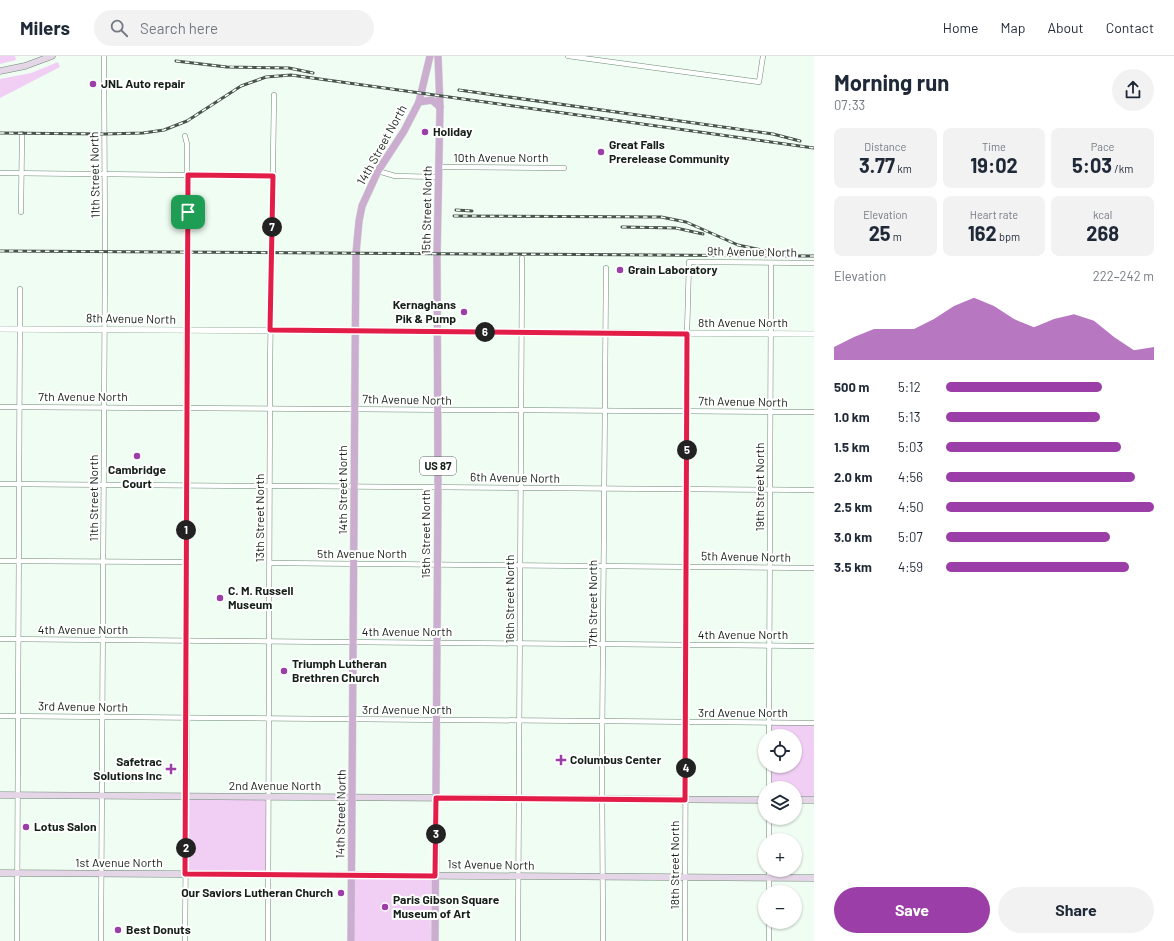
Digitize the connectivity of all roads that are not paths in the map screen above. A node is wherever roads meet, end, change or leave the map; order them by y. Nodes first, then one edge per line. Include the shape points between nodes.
1 (52, 56) edge
2 (104, 56) edge
3 (430, 56) edge
4 (438, 56) edge
5 (568, 56) edge
6 (763, 56) edge
7 (0, 71) edge
8 (274, 95) dead end
9 (419, 102) junction
10 (440, 107) junction
11 (22, 134) dead end
12 (185, 136) dead end
13 (439, 167) junction
14 (564, 168) dead end
15 (378, 171) junction
16 (0, 173) edge
17 (21, 173) junction
18 (105, 174) junction
19 (188, 175) junction
20 (273, 176) junction
21 (438, 177) junction
22 (21, 212) dead end
23 (522, 258) dead end
24 (689, 262) joint
25 (771, 263) junction
26 (814, 263) edge
27 (606, 268) dead end
28 (20, 289) dead end
29 (0, 329) edge
30 (20, 329) junction
31 (104, 329) junction
32 (187, 330) junction
33 (270, 330) junction
34 (355, 330) junction
35 (438, 332) junction
36 (521, 332) junction
37 (604, 333) junction
38 (687, 334) junction
39 (771, 334) junction
40 (814, 334) edge
41 (0, 406) edge
42 (20, 407) junction
43 (104, 407) junction
44 (187, 407) junction
45 (270, 408) junction
46 (354, 409) junction
47 (438, 410) junction
48 (521, 411) junction
49 (604, 411) junction
50 (687, 411) junction
51 (771, 412) junction
52 (814, 412) edge
53 (0, 484) edge
54 (104, 484) junction
55 (19, 485) junction
56 (186, 485) junction
57 (270, 485) junction
58 (354, 486) junction
59 (438, 488) junction
60 (520, 488) junction
61 (604, 489) junction
62 (687, 489) junction
63 (771, 490) junction
64 (814, 490) edge
65 (0, 561) edge
66 (103, 561) junction
67 (18, 562) junction
68 (186, 562) junction
69 (270, 563) junction
70 (353, 564) junction
71 (437, 564) junction
72 (520, 565) junction
73 (603, 566) junction
74 (687, 566) junction
75 (770, 567) junction
76 (814, 568) edge
77 (0, 639) edge
78 (19, 639) junction
79 (102, 639) junction
80 (186, 640) junction
81 (269, 641) junction
82 (353, 642) junction
83 (437, 642) junction
84 (519, 643) junction
85 (603, 644) junction
86 (687, 645) junction
87 (770, 645) junction
88 (814, 646) edge
89 (0, 716) edge
90 (18, 716) junction
91 (102, 717) junction
92 (187, 719) junction
93 (270, 719) junction
94 (353, 720) junction
95 (437, 720) junction
96 (519, 721) junction
97 (603, 722) junction
98 (686, 722) junction
99 (770, 723) junction
100 (814, 723) edge
101 (770, 729) edge
102 (0, 795) edge
103 (18, 795) junction
104 (102, 796) junction
105 (186, 797) junction
106 (269, 797) junction
107 (352, 797) junction
108 (436, 798) junction
109 (519, 798) junction
110 (602, 799) junction
111 (685, 800) junction
112 (758, 800) edge
113 (802, 800) edge
114 (814, 800) edge
115 (0, 873) edge
116 (18, 873) junction
117 (102, 874) junction
118 (185, 874) junction
119 (268, 876) junction
120 (352, 876) junction
121 (435, 876) junction
122 (518, 877) junction
123 (602, 877) junction
124 (685, 877) junction
125 (769, 878) junction
126 (814, 878) edge
127 (769, 885) edge
128 (769, 929) edge
129 (17, 941) edge
130 (101, 941) edge
131 (185, 941) edge
132 (268, 941) edge
133 (351, 941) edge
134 (435, 941) edge
135 (518, 941) edge
136 (603, 941) edge
137 (685, 941) edge
138 (769, 941) edge

1 - 7 main road via 25,66
2 - 18 street, 11th Street North
3 - 9 main road, 14th Street North
4 - 10 main road, 15th Street North / US 87
5 - 6 street via 759,82
8 - 20 street, 13th Street North
9 - 10 main road via 432,100
9 - 15 main road, 14th Street North
10 - 13 main road, 15th Street North / US 87
11 - 17 street
12 - 19 street
13 - 14 street, 10th Avenue North
13 - 21 main road, 15th Street North / US 87
15 - 21 street via 395,176
15 - 34 main road, 14th Street North via 362,206 359,221
16 - 17 street
17 - 18 street
17 - 22 street
18 - 19 street
18 - 31 street, 11th Street North
19 - 20 street
19 - 32 street
20 - 33 street, 13th Street North
21 - 35 main road, 15th Street North / US 87
23 - 36 street, 16th Street North
24 - 25 street, 9th Avenue North
24 - 38 street, 18th Street North
25 - 26 street, 9th Avenue North
25 - 39 street, 19th Street North
27 - 37 street, 17th Street North
28 - 30 street
29 - 30 street, 8th Avenue North
30 - 31 street, 8th Avenue North
30 - 42 street
31 - 32 street, 8th Avenue North
31 - 43 street, 11th Street North
32 - 33 street, 8th Avenue North
32 - 44 street
33 - 34 street, 8th Avenue North
33 - 45 street, 13th Street North
34 - 35 street, 8th Avenue North
34 - 46 main road, 14th Street North
35 - 36 street, 8th Avenue North
35 - 47 main road, 15th Street North / US 87
36 - 37 street, 8th Avenue North
36 - 48 street, 16th Street North
37 - 38 street, 8th Avenue North
37 - 49 street, 17th Street North
38 - 39 street, 8th Avenue North
38 - 50 street, 18th Street North
39 - 40 street, 8th Avenue North
39 - 51 street, 19th Street North
41 - 42 street, 7th Avenue North
42 - 43 street, 7th Avenue North
42 - 55 street
43 - 44 street, 7th Avenue North
43 - 54 street, 11th Street North
44 - 45 street, 7th Avenue North
44 - 56 street
45 - 46 street, 7th Avenue North
45 - 57 street, 13th Street North
46 - 47 street, 7th Avenue North
46 - 58 main road, 14th Street North
47 - 48 street, 7th Avenue North
47 - 59 main road, 15th Street North / US 87
48 - 49 street, 7th Avenue North
48 - 60 street, 16th Street North
49 - 50 street, 7th Avenue North
49 - 61 street, 17th Street North
50 - 51 street, 7th Avenue North
50 - 62 street, 18th Street North
51 - 52 street, 7th Avenue North
51 - 63 street, 19th Street North
53 - 55 street, 6th Avenue North
54 - 55 street, 6th Avenue North
54 - 56 street, 6th Avenue North
54 - 66 street, 11th Street North
55 - 67 street
56 - 57 street, 6th Avenue North
56 - 68 street
57 - 58 street, 6th Avenue North
57 - 69 street, 13th Street North
58 - 59 street, 6th Avenue North
58 - 70 main road, 14th Street North
59 - 60 street, 6th Avenue North
59 - 71 main road, 15th Street North / US 87
60 - 61 street, 6th Avenue North
60 - 72 street, 16th Street North
61 - 62 street, 6th Avenue North
61 - 73 street, 17th Street North
62 - 63 street, 6th Avenue North
62 - 74 street, 18th Street North
63 - 64 street, 6th Avenue North
63 - 75 street, 19th Street North
65 - 67 street
66 - 67 street
66 - 68 street
66 - 79 street, 11th Street North
67 - 78 street
68 - 80 street
69 - 70 street, 5th Avenue North
69 - 81 street, 13th Street North
70 - 71 street, 5th Avenue North
70 - 82 main road, 14th Street North
71 - 72 street, 5th Avenue North
71 - 83 main road, 15th Street North / US 87
72 - 73 street, 5th Avenue North
72 - 84 street, 16th Street North
73 - 74 street, 5th Avenue North
73 - 85 street, 17th Street North
74 - 75 street, 5th Avenue North
74 - 86 street, 18th Street North
75 - 76 street, 5th Avenue North
75 - 87 street, 19th Street North
77 - 78 street, 4th Avenue North
78 - 79 street, 4th Avenue North
78 - 90 street
79 - 80 street, 4th Avenue North
79 - 91 street, 11th Street North
80 - 81 street, 4th Avenue North
80 - 92 street
81 - 82 street, 4th Avenue North
81 - 93 street, 13th Street North
82 - 83 street, 4th Avenue North
82 - 94 main road, 14th Street North
83 - 84 street, 4th Avenue North
83 - 95 main road, 15th Street North / US 87
84 - 85 street, 4th Avenue North
84 - 96 street, 16th Street North
85 - 86 street, 4th Avenue North
85 - 97 street, 17th Street North
86 - 87 street, 4th Avenue North
86 - 98 street, 18th Street North
87 - 88 street, 4th Avenue North
87 - 99 street, 19th Street North
89 - 90 street, 3rd Avenue North
90 - 91 street, 3rd Avenue North
90 - 103 street
91 - 92 street, 3rd Avenue North
91 - 104 street, 11th Street North
92 - 93 street, 3rd Avenue North
92 - 105 street
93 - 94 street, 3rd Avenue North
93 - 106 street, 13th Street North
94 - 95 street, 3rd Avenue North
94 - 107 main road, 14th Street North
95 - 96 street, 3rd Avenue North
95 - 108 main road, 15th Street North / US 87
96 - 97 street, 3rd Avenue North
96 - 109 street, 16th Street North
97 - 98 street, 3rd Avenue North
97 - 110 street, 17th Street North
98 - 99 street, 3rd Avenue North
98 - 111 street, 18th Street North
99 - 100 street, 3rd Avenue North
99 - 101 street, 19th Street North
102 - 103 main road, 2nd Avenue North
103 - 104 main road, 2nd Avenue North
103 - 116 street
104 - 105 main road, 2nd Avenue North
104 - 117 street, 11th Street North
105 - 106 main road, 2nd Avenue North
105 - 118 street
106 - 107 main road, 2nd Avenue North
106 - 119 street, 13th Street North
107 - 108 main road, 2nd Avenue North
107 - 120 main road, 14th Street North
108 - 109 main road, 2nd Avenue North
108 - 121 main road, 15th Street North / US 87
109 - 110 main road, 2nd Avenue North
109 - 122 street, 16th Street North
110 - 111 main road, 2nd Avenue North
110 - 123 street, 17th Street North
111 - 112 main road, 2nd Avenue North
111 - 124 street, 18th Street North
113 - 114 main road
115 - 116 main road, 1st Avenue North
116 - 117 main road, 1st Avenue North
116 - 129 street
117 - 118 main road, 1st Avenue North
117 - 130 street, 11th Street North
118 - 119 main road, 1st Avenue North
118 - 131 street
119 - 120 main road, 1st Avenue North
119 - 132 street, 13th Street North
120 - 121 main road, 1st Avenue North
120 - 133 main road, 14th Street North
121 - 122 main road, 1st Avenue North
121 - 134 main road, 15th Street North / US 87
122 - 123 main road, 1st Avenue North
122 - 135 street, 16th Street North
123 - 124 main road, 1st Avenue North
123 - 136 street, 17th Street North
124 - 125 main road, 1st Avenue North
124 - 137 street, 18th Street North
125 - 126 main road, 1st Avenue North
125 - 127 street
128 - 138 street

